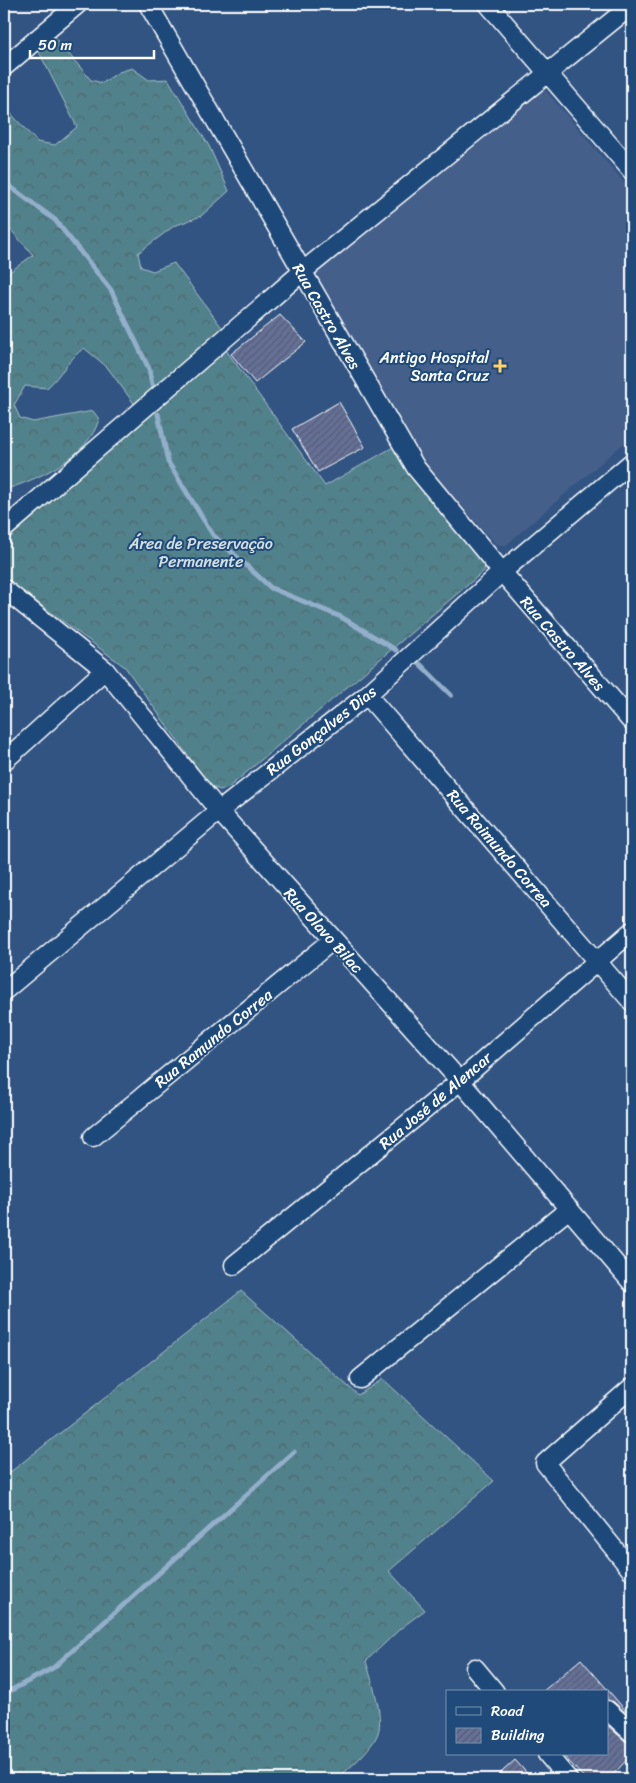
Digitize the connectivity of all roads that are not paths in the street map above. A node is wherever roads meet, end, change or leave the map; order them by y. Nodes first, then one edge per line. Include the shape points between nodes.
1 (78, 4) edge
2 (148, 4) edge
3 (488, 4) edge
4 (632, 6) edge
5 (4, 67) edge
6 (547, 74) junction
7 (632, 171) edge
8 (302, 272) junction
9 (632, 463) edge
10 (4, 529) edge
11 (502, 572) junction
12 (4, 589) edge
13 (105, 670) junction
14 (367, 695) junction
15 (632, 722) edge
16 (4, 761) edge
17 (218, 811) junction
18 (632, 931) edge
19 (333, 940) junction
20 (598, 961) junction
21 (4, 991) edge
22 (632, 1002) edge
23 (460, 1081) junction
24 (93, 1137) dead end
25 (569, 1208) junction
26 (234, 1265) dead end
27 (632, 1283) edge
28 (360, 1379) dead end
29 (632, 1387) edge
30 (632, 1571) edge
31 (475, 1668) dead end
32 (493, 1690) edge
33 (608, 1711) edge
34 (632, 1733) edge
35 (549, 1756) edge
36 (568, 1779) edge

1 - 5 street
2 - 8 street, Rua Castro Alves
3 - 6 street
4 - 6 street
6 - 7 street
6 - 8 street
8 - 10 street
8 - 11 street, Rua Castro Alves via 416,468
9 - 11 street, Rua Gonçalves Dias
11 - 14 street, Rua Gonçalves Dias
11 - 15 street, Rua Castro Alves
12 - 13 street, Rua Olavo Bilac
13 - 16 street
13 - 17 street, Rua Olavo Bilac
14 - 17 street, Rua Gonçalves Dias
14 - 20 street, Rua Raimundo Correa
17 - 19 street, Rua Olavo Bilac
17 - 21 street, Rua Gonçalves Dias
18 - 20 street, Rua José de Alencar
19 - 23 street, Rua Olavo Bilac
19 - 24 street, Rua Ramundo Correa
20 - 22 street, Rua Raimundo Correa
20 - 23 street, Rua José de Alencar
23 - 25 street, Rua Olavo Bilac
23 - 26 street, Rua José de Alencar
25 - 27 street, Rua Olavo Bilac
25 - 28 street
29 - 30 street via 544,1463
31 - 32 street
33 - 34 street
35 - 36 street

